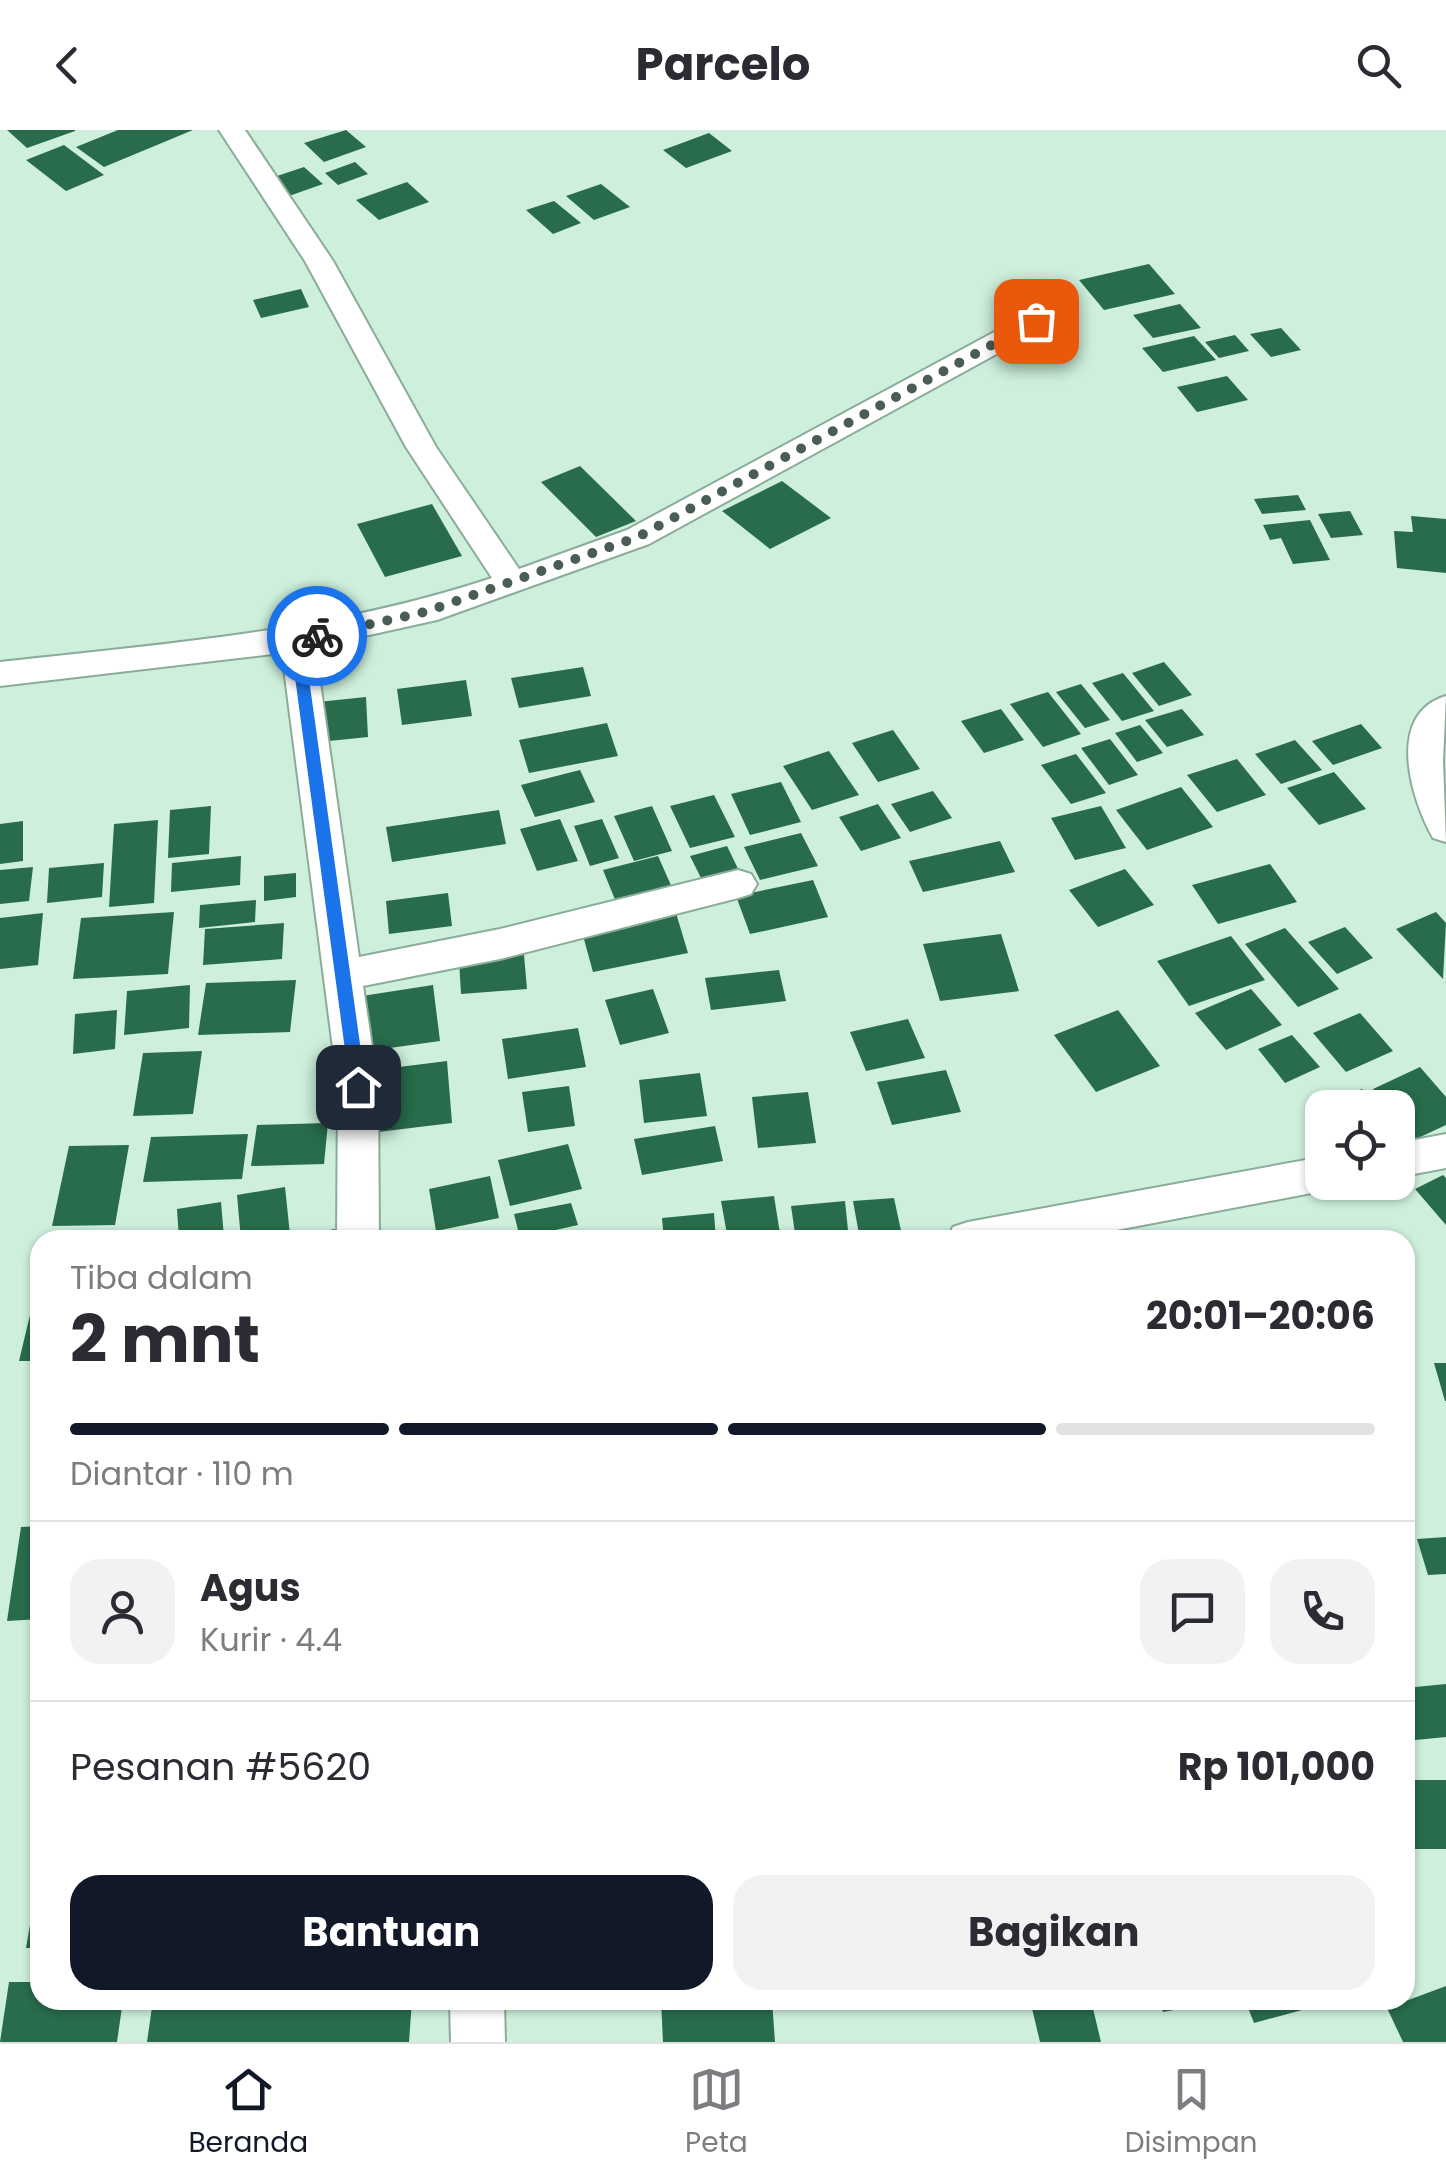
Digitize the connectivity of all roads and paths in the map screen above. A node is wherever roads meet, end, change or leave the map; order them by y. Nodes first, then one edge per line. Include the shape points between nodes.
1 (238, 131) edge
2 (1036, 321) dead end
3 (512, 583) junction
4 (297, 640) junction
5 (0, 674) edge
6 (1446, 708) edge
7 (1446, 830) edge
8 (738, 884) dead end
9 (342, 974) junction
10 (1446, 1151) edge
11 (1415, 1157) edge
12 (1305, 1177) edge
13 (358, 1230) edge
14 (1022, 1230) edge
15 (477, 2010) edge
16 (478, 2042) edge

1 - 3 street via 319,260 421,447
2 - 3 street via 638,537
3 - 4 street via 425,612
4 - 5 street
4 - 9 street
6 - 7 street via 1430,728 1423,776
8 - 9 street via 500,944
9 - 13 street via 358,1087
10 - 11 street
12 - 14 street
15 - 16 street

